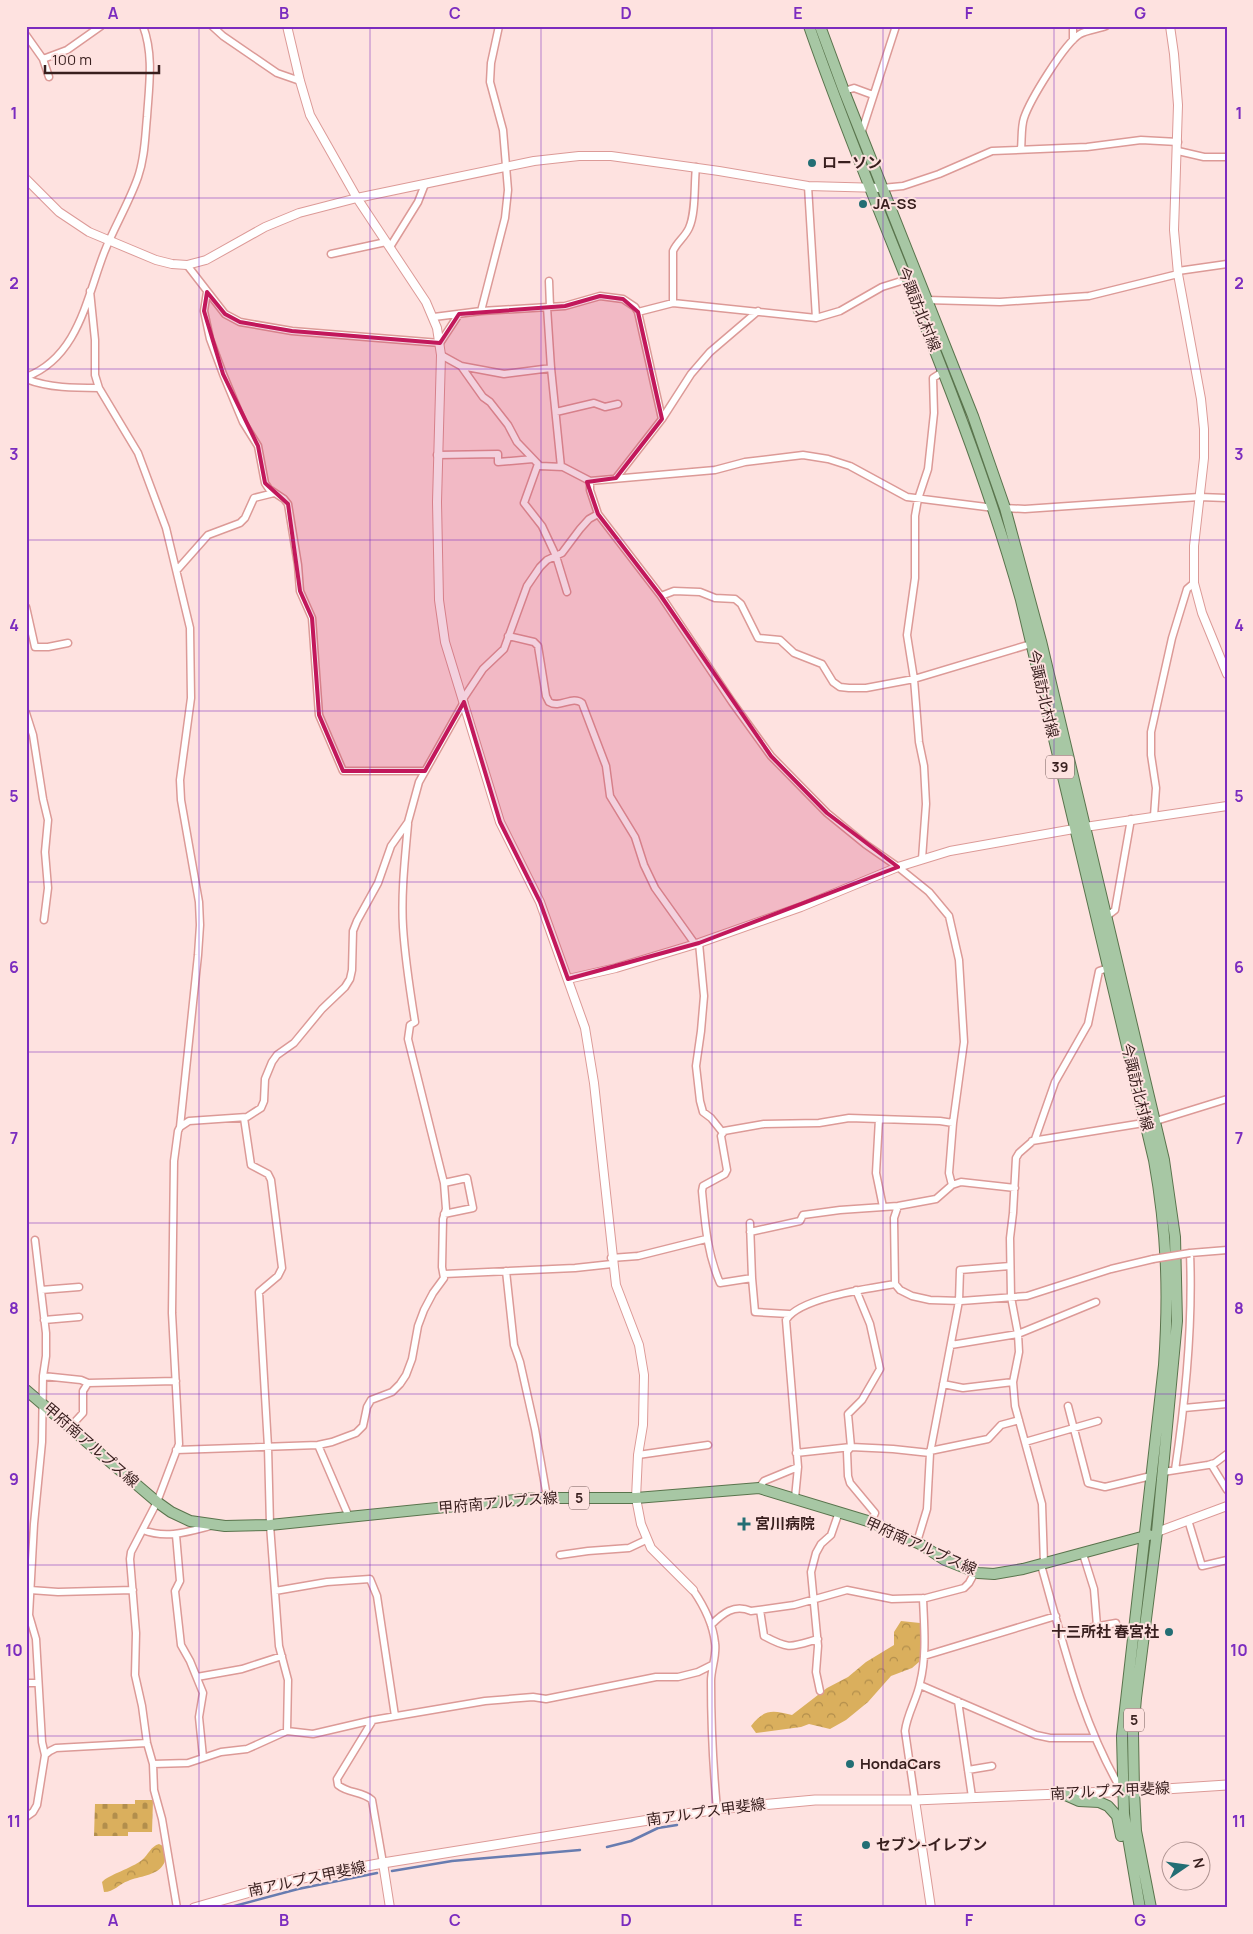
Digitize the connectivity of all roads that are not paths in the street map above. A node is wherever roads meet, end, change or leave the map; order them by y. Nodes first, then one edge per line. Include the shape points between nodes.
1 (102, 26) edge
2 (143, 26) edge
3 (212, 26) edge
4 (287, 26) edge
5 (499, 26) edge
6 (809, 26) edge
7 (820, 26) edge
8 (896, 26) edge
9 (1073, 26) edge
10 (1106, 26) edge
11 (1170, 26) edge
12 (26, 35) edge
13 (1073, 40) junction
14 (43, 59) junction
15 (49, 77) dead end
16 (300, 81) junction
17 (844, 91) junction
18 (874, 95) junction
19 (861, 135) junction
20 (1178, 142) junction
21 (1021, 149) junction
22 (1178, 151) junction
23 (1227, 157) edge
24 (506, 166) junction
25 (696, 168) junction
26 (26, 179) edge
27 (425, 184) junction
28 (808, 186) junction
29 (870, 188) junction
30 (882, 188) junction
31 (357, 198) junction
32 (110, 240) junction
33 (388, 244) junction
34 (331, 254) dead end
35 (1227, 264) edge
36 (186, 265) junction
37 (1178, 272) junction
38 (912, 278) junction
39 (550, 281) dead end
40 (90, 291) junction
41 (207, 292) junction
42 (926, 300) junction
43 (673, 303) junction
44 (549, 307) junction
45 (481, 311) junction
46 (758, 311) junction
47 (638, 312) junction
48 (459, 314) junction
49 (434, 316) junction
50 (816, 318) junction
51 (440, 343) junction
52 (441, 355) junction
53 (461, 366) junction
54 (551, 368) junction
55 (944, 371) junction
56 (26, 378) edge
57 (99, 388) junction
58 (618, 404) dead end
59 (556, 412) junction
60 (662, 419) junction
61 (437, 456) junction
62 (535, 461) junction
63 (561, 467) junction
64 (616, 478) junction
65 (590, 482) junction
66 (274, 493) junction
67 (1199, 498) junction
68 (1227, 498) edge
69 (918, 499) junction
70 (999, 508) junction
71 (598, 514) junction
72 (556, 556) junction
73 (177, 570) junction
74 (1194, 583) junction
75 (567, 592) dead end
76 (661, 596) junction
77 (26, 607) edge
78 (508, 636) junction
79 (68, 644) dead end
80 (1031, 644) junction
81 (1227, 674) edge
82 (914, 679) junction
83 (463, 701) junction
84 (26, 713) edge
85 (425, 771) junction
86 (1227, 806) edge
87 (1154, 816) junction
88 (1131, 819) junction
89 (408, 822) junction
90 (1080, 828) junction
91 (922, 859) junction
92 (898, 867) junction
93 (1106, 917) junction
94 (44, 920) dead end
95 (697, 943) junction
96 (1108, 968) junction
97 (568, 979) junction
98 (1227, 1099) edge
99 (244, 1118) junction
100 (879, 1118) junction
101 (1151, 1122) junction
102 (953, 1123) junction
103 (180, 1127) junction
104 (723, 1134) junction
105 (1032, 1141) junction
106 (444, 1183) junction
107 (952, 1185) junction
108 (1015, 1188) junction
109 (898, 1206) junction
110 (883, 1207) junction
111 (444, 1214) junction
112 (750, 1223) dead end
113 (750, 1232) junction
114 (706, 1239) junction
115 (35, 1240) dead end
116 (1227, 1250) edge
117 (1190, 1253) junction
118 (612, 1261) junction
119 (1010, 1266) junction
120 (506, 1271) junction
121 (444, 1274) junction
122 (752, 1278) junction
123 (895, 1284) junction
124 (79, 1287) dead end
125 (41, 1290) junction
126 (856, 1290) junction
127 (1012, 1297) junction
128 (959, 1301) junction
129 (1096, 1302) dead end
130 (790, 1314) junction
131 (79, 1317) dead end
132 (44, 1320) junction
133 (1018, 1334) junction
134 (951, 1345) junction
135 (44, 1376) junction
136 (176, 1381) junction
137 (1013, 1382) junction
138 (88, 1383) junction
139 (943, 1384) junction
140 (26, 1390) edge
141 (43, 1404) junction
142 (1227, 1404) edge
143 (1068, 1406) dead end
144 (1184, 1408) junction
145 (1019, 1420) junction
146 (1098, 1421) dead end
147 (70, 1427) junction
148 (1073, 1428) junction
149 (1025, 1442) junction
150 (318, 1445) junction
151 (708, 1445) dead end
152 (268, 1447) junction
153 (852, 1447) junction
154 (176, 1450) junction
155 (930, 1452) junction
156 (796, 1453) junction
157 (1227, 1454) edge
158 (638, 1455) junction
159 (1211, 1464) junction
160 (798, 1467) junction
161 (1175, 1470) junction
162 (1163, 1472) junction
163 (1151, 1476) junction
164 (759, 1488) junction
165 (1227, 1490) edge
166 (546, 1498) junction
167 (636, 1498) junction
168 (796, 1498) junction
169 (157, 1502) junction
170 (1227, 1506) edge
171 (839, 1512) junction
172 (349, 1517) junction
173 (1188, 1520) junction
174 (871, 1522) junction
175 (270, 1525) junction
176 (211, 1526) junction
177 (143, 1530) junction
178 (1157, 1532) junction
179 (176, 1535) junction
180 (1145, 1536) junction
181 (646, 1540) junction
182 (917, 1542) junction
183 (1083, 1554) junction
184 (560, 1555) dead end
185 (1227, 1560) edge
186 (1042, 1564) junction
187 (975, 1572) junction
188 (29, 1585) edge
189 (132, 1590) junction
190 (692, 1590) joint
191 (275, 1591) junction
192 (923, 1598) junction
193 (814, 1599) junction
194 (760, 1610) junction
195 (1056, 1616) junction
196 (1116, 1623) dead end
197 (711, 1625) junction
198 (1097, 1626) junction
199 (1060, 1633) junction
200 (818, 1639) junction
201 (282, 1656) junction
202 (924, 1656) junction
203 (712, 1665) junction
204 (197, 1677) junction
205 (26, 1683) edge
206 (38, 1683) junction
207 (920, 1685) junction
208 (820, 1692) dead end
209 (958, 1701) junction
210 (395, 1716) junction
211 (373, 1720) junction
212 (287, 1731) junction
213 (1095, 1738) junction
214 (147, 1743) junction
215 (45, 1755) junction
216 (203, 1757) junction
217 (153, 1764) junction
218 (992, 1766) dead end
219 (968, 1770) junction
220 (1227, 1785) edge
221 (1122, 1791) junction
222 (1134, 1791) junction
223 (1063, 1794) junction
224 (972, 1797) junction
225 (915, 1800) junction
226 (717, 1809) junction
227 (26, 1816) edge
228 (383, 1863) junction
229 (1136, 1890) junction
230 (177, 1908) edge
231 (194, 1908) edge
232 (390, 1908) edge
233 (931, 1908) edge
234 (1140, 1908) edge
235 (1151, 1908) edge

1 - 14 street via 67,50
2 - 32 street via 150,56 144,153 133,190
3 - 16 street via 277,73
4 - 16 street
5 - 24 street via 490,82 503,130
6 - 29 main road, 今諏訪北村線 / 39
7 - 17 main road, 今諏訪北村線 / 39
8 - 18 street
9 - 13 street
10 - 13 street via 1080,34
11 - 20 street via 1177,86
12 - 14 street
13 - 21 street via 1033,97 1023,120
14 - 15 street
16 - 31 street via 310,115
17 - 18 street via 854,88
17 - 19 main road, 今諏訪北村線 / 39
18 - 19 street
19 - 30 main road, 今諏訪北村線 / 39
20 - 21 street via 1141,140 1087,147
20 - 22 street
21 - 30 street via 992,151 939,174 903,186
22 - 23 street via 1204,157
22 - 37 street via 1174,230
24 - 25 street via 579,156 611,156
24 - 27 street
24 - 45 street via 505,218
25 - 28 street
25 - 43 street via 691,221 673,251
26 - 32 street via 71,221
27 - 31 street
27 - 33 street via 418,202
28 - 29 street
28 - 50 street
29 - 30 street
29 - 38 main road, 今諏訪北村線 / 39
30 - 38 main road, 今諏訪北村線 / 39
31 - 33 street
31 - 36 street via 284,218 206,260
32 - 36 street via 156,260
32 - 40 street
33 - 34 street
33 - 49 street
35 - 37 street
36 - 41 street
37 - 42 street via 1089,296 1000,302
37 - 67 street via 1204,429
38 - 42 main road, 今諏訪北村線 / 39
38 - 50 street via 882,288 840,311
38 - 55 main road, 今諏訪北村線 / 39
39 - 44 street
40 - 56 street via 74,336 42,371
40 - 57 street via 95,375
41 - 51 street via 225,314 240,322 292,331
41 - 66 street via 204,311 210,339 234,402 258,446 265,482
42 - 70 main road, 今諏訪北村線 / 39 via 972,416
43 - 46 street
43 - 47 street
44 - 45 street
44 - 47 street via 600,296 623,299
44 - 54 street
45 - 48 street
46 - 50 street
46 - 60 street via 710,352 691,374
47 - 60 street
48 - 49 street
48 - 51 street
49 - 51 street
51 - 52 street
52 - 53 street
52 - 61 street
53 - 54 street via 504,374
53 - 62 street via 508,425 517,442
54 - 59 street
55 - 69 street via 933,378 934,413 928,468
55 - 70 main road, 今諏訪北村線 / 39
56 - 57 street via 36,383 70,388
57 - 73 street via 138,453 166,528
58 - 59 street via 605,407 594,403
59 - 63 street
60 - 64 street
61 - 62 street via 498,454 498,462
61 - 83 street via 439,600 445,642
62 - 63 street via 540,466
62 - 72 street via 524,503 542,526
63 - 65 street
64 - 65 street
64 - 69 street via 715,470 745,462 803,455 850,466 897,492
65 - 71 street
66 - 73 street via 254,498 240,524 208,535
66 - 85 street via 288,504 300,592 312,618 320,715 344,771
67 - 68 street
67 - 70 street
67 - 74 street
69 - 70 street
69 - 82 street via 915,578 907,636
70 - 80 main road, 今諏訪北村線 / 39
70 - 90 main road, 今諏訪北村線 / 39 via 1030,598
71 - 72 street via 589,519
71 - 76 street
72 - 75 street
72 - 78 street via 540,567 527,586
73 - 103 street via 190,628 192,658 191,698 180,780 181,800 200,925
74 - 81 street via 1202,613
74 - 87 street via 1187,589 1172,638 1150,732 1156,788
76 - 82 street via 674,592 700,592 715,598 735,599 741,604 758,638 780,640 794,653 822,664 840,687 866,688
76 - 92 street via 771,756 827,812
77 - 79 street via 35,647
78 - 83 street via 504,649 483,669
78 - 95 street via 534,642 538,646 549,702 558,704 575,700 582,703 604,758 610,796 635,837 655,888
80 - 82 street
80 - 90 main road, 今諏訪北村線 / 39
82 - 91 street via 926,804
83 - 85 street
83 - 97 street via 500,822 540,902
84 - 94 street via 48,820 44,852 48,888
85 - 89 street
86 - 87 street
87 - 88 street
88 - 90 street
88 - 93 street via 1115,910
89 - 99 street via 391,846 378,883 353,931 350,979 294,1043 272,1062 265,1079 264,1101 260,1108
89 - 106 street via 403,926 415,1022 410,1025 408,1039
90 - 91 street
90 - 93 main road, 今諏訪北村線 / 39
90 - 96 main road, 今諏訪北村線 / 39
91 - 92 street
92 - 95 street via 801,907
92 - 102 street via 929,892 948,916 959,960 964,1042
93 - 101 main road, 今諏訪北村線 / 39
95 - 97 street
95 - 104 street via 704,996 696,1066 700,1101 703,1112
96 - 101 main road, 今諏訪北村線 / 39
96 - 105 street via 1099,971 1088,1024 1055,1082 1041,1125
97 - 118 street via 590,1051
98 - 101 street
99 - 103 street via 189,1121
99 - 152 street via 251,1165 268,1174 271,1180 282,1268 278,1276 258,1292
100 - 102 street
100 - 104 street via 764,1124 731,1129
100 - 110 street via 876,1173
101 - 105 street
101 - 162 main road, 今諏訪北村線 / 39 via 1171,1198 1178,1279 1174,1364
101 - 163 main road, 今諏訪北村線 / 39 via 1166,1238 1168,1281 1164,1365
102 - 107 street via 949,1173
103 - 136 street via 174,1160 172,1313
104 - 114 street via 727,1170 703,1186 702,1191
105 - 108 street via 1016,1158
106 - 111 street
106 - 111 street via 467,1178 473,1208
107 - 108 street via 961,1182
107 - 109 street via 936,1199
108 - 119 street
109 - 110 street
109 - 123 street via 894,1218
110 - 113 street via 803,1215 800,1221
111 - 121 street
112 - 113 street
113 - 122 street
114 - 118 street
114 - 122 street via 720,1283
115 - 125 street
116 - 117 street
117 - 127 street, bridge via 1153,1258 1027,1296
117 - 144 street via 1191,1324
118 - 120 street via 575,1268
118 - 158 street via 616,1285 638,1345 644,1375 643,1425
119 - 127 street
119 - 128 street via 960,1270
120 - 121 street
120 - 166 street via 514,1345 535,1429
121 - 150 street via 421,1318 406,1376 392,1392 371,1400 363,1426 356,1433
122 - 130 street via 756,1312
123 - 126 street
123 - 128 street via 912,1296
124 - 125 street
125 - 132 street
126 - 130 street via 798,1308
126 - 153 street via 870,1324 880,1369 862,1400 848,1414
127 - 128 street
127 - 133 street
128 - 134 street
129 - 133 street
130 - 156 street via 786,1320
131 - 132 street
132 - 135 street
133 - 134 street
133 - 137 street via 1019,1352
134 - 139 street
135 - 138 street
135 - 141 street
136 - 138 street
136 - 154 street via 180,1434
137 - 139 street via 963,1388
137 - 145 street
138 - 147 street via 83,1391 82,1413
139 - 155 street
140 - 141 main road, 甲府南アルプス線 / 5
141 - 147 main road, 甲府南アルプス線 / 5
141 - 188 street
142 - 144 street
143 - 148 street
144 - 161 street
145 - 149 street
145 - 155 street via 1002,1425 988,1439
146 - 148 street
147 - 169 main road, 甲府南アルプス線 / 5
148 - 149 street
148 - 163 street via 1088,1483 1106,1487
149 - 186 street via 1042,1504
150 - 152 street
150 - 172 street
151 - 158 street
152 - 154 street
152 - 175 street
153 - 155 street
153 - 156 street
153 - 174 street via 847,1452 848,1476 857,1494 875,1513
154 - 169 street
155 - 182 street via 927,1509
156 - 160 street
157 - 159 street
158 - 167 street
159 - 161 street
159 - 165 street
160 - 164 street via 764,1481
160 - 168 street
161 - 162 street
162 - 178 main road, 今諏訪北村線 / 39
163 - 180 main road, 今諏訪北村線 / 39
164 - 167 main road, 甲府南アルプス線 / 5
164 - 168 main road, 甲府南アルプス線 / 5
166 - 167 main road, 甲府南アルプス線 / 5
166 - 172 main road, 甲府南アルプス線 / 5
167 - 181 street
168 - 171 main road, 甲府南アルプス線 / 5
169 - 176 main road, 甲府南アルプス線 / 5 via 190,1521
169 - 177 street
170 - 173 street
171 - 174 main road, 甲府南アルプス線 / 5
171 - 193 street via 831,1535 816,1553 811,1572
172 - 175 main road, 甲府南アルプス線 / 5
173 - 178 street
173 - 185 street via 1202,1566
174 - 182 main road, 甲府南アルプス線 / 5
175 - 176 main road, 甲府南アルプス線 / 5
175 - 191 street
176 - 179 street
177 - 179 street
177 - 189 street via 131,1552
178 - 180 main road, 甲府南アルプス線 / 5
178 - 222 main road, 5 via 1136,1698
179 - 204 street via 180,1582 175,1591 181,1644
180 - 183 main road, 甲府南アルプス線 / 5
180 - 221 main road, 5 via 1124,1712
181 - 184 street via 629,1548
181 - 190 street
182 - 187 main road, 甲府南アルプス線 / 5 via 945,1560
183 - 186 main road, 甲府南アルプス線 / 5
183 - 198 street via 1094,1589
186 - 187 main road, 甲府南アルプス線 / 5 via 994,1574
186 - 195 street
187 - 192 street via 964,1588
188 - 189 street via 58,1592
188 - 206 street via 28,1615 36,1639
189 - 214 street via 135,1675
190 - 197 street
191 - 201 street
191 - 210 street via 370,1578 377,1596
192 - 193 street via 892,1598 847,1590
192 - 202 street
193 - 194 street
193 - 200 street
194 - 197 street via 725,1611
194 - 200 street via 764,1636 793,1647
195 - 199 street
195 - 202 street
196 - 198 street
197 - 203 street via 716,1645
198 - 199 street
199 - 213 street
200 - 208 street via 816,1672
201 - 204 street via 242,1669
201 - 212 street via 288,1680
202 - 207 street
203 - 210 street via 678,1677 656,1677 546,1699 485,1701
203 - 226 street via 711,1719
204 - 216 street via 203,1693 199,1717
205 - 206 street
206 - 215 street
207 - 209 street
207 - 225 street via 905,1731
209 - 213 street via 1036,1735
209 - 219 street
210 - 211 street
211 - 212 street via 313,1734
211 - 228 street via 337,1779 338,1785 345,1790 365,1794 372,1800
212 - 216 street via 247,1749
213 - 221 street
214 - 215 street via 56,1748
214 - 217 street
215 - 227 street via 36,1805
216 - 217 street via 188,1763
217 - 230 street via 154,1790
218 - 219 street
219 - 224 street
220 - 222 main road, 南アルプス甲斐線
221 - 222 main road, 南アルプス甲斐線
221 - 223 main road, 南アルプス甲斐線
221 - 229 main road, 5
222 - 235 main road, 5 via 1136,1831
223 - 224 main road, 南アルプス甲斐線
223 - 229 main road via 1079,1801 1100,1802 1114,1811 1126,1865
224 - 225 main road, 南アルプス甲斐線
225 - 226 main road, 南アルプス甲斐線 via 815,1800
225 - 233 street
226 - 228 main road, 南アルプス甲斐線
228 - 231 main road, 南アルプス甲斐線 via 292,1880
228 - 232 street
229 - 234 main road, 5

